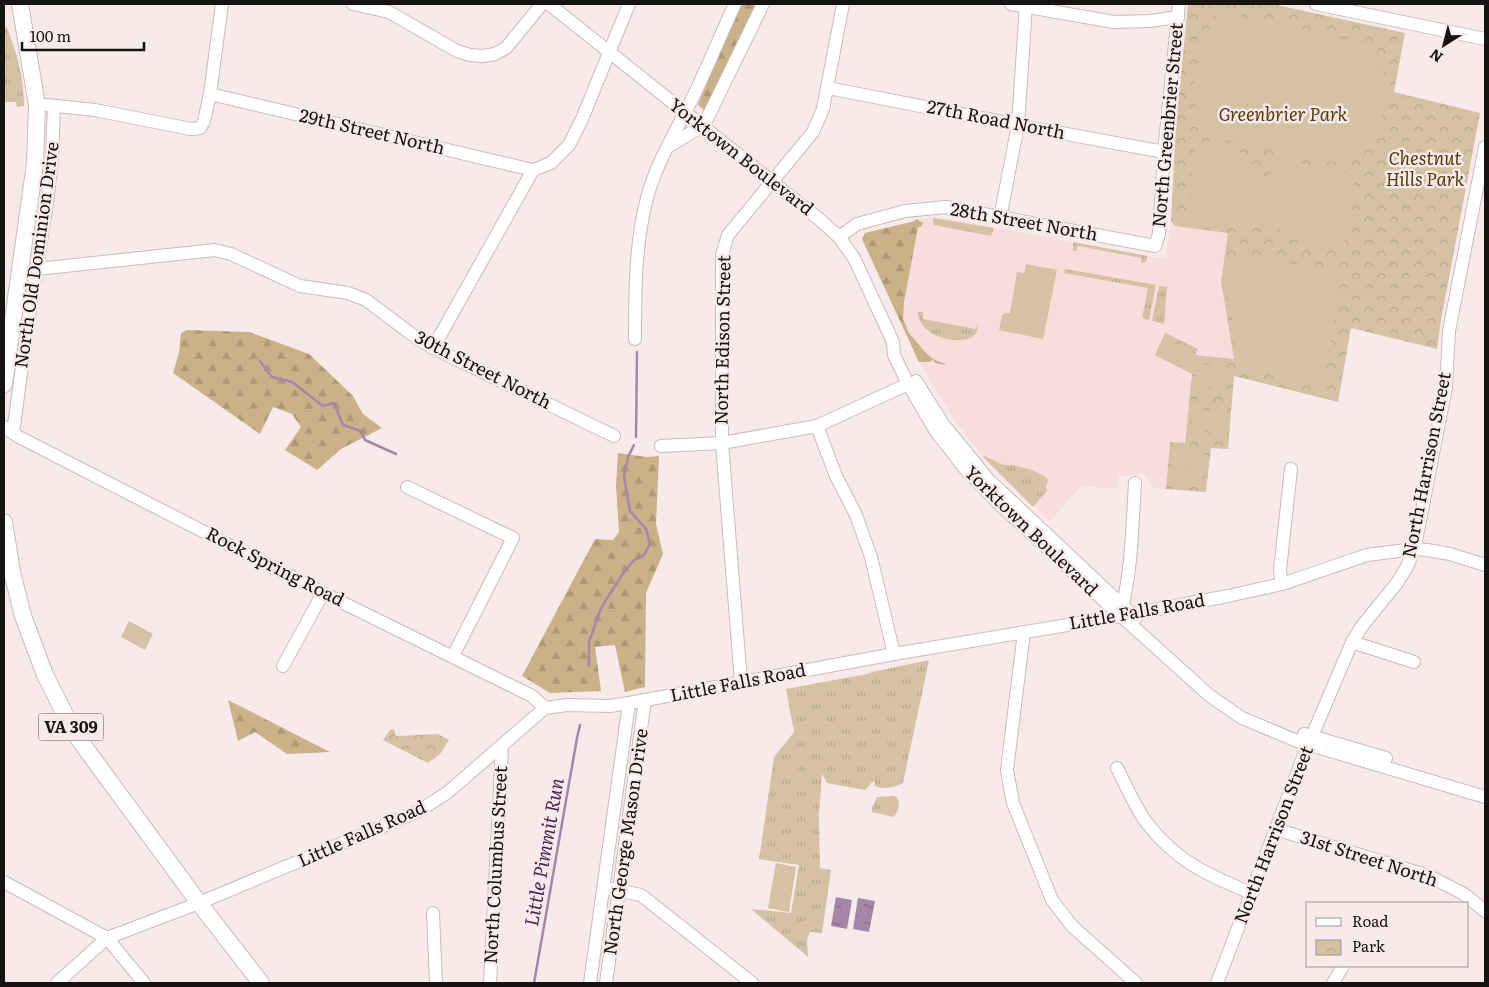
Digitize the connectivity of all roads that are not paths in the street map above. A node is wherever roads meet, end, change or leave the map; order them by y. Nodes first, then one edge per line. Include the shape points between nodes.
1 (9, 4) edge
2 (20, 4) edge
3 (222, 4) edge
4 (354, 4) edge
5 (542, 4) edge
6 (549, 4) edge
7 (629, 4) edge
8 (735, 4) edge
9 (763, 4) edge
10 (843, 4) edge
11 (1011, 4) edge
12 (1316, 4) edge
13 (1026, 5) edge
14 (1178, 10) edge
15 (24, 35) junction
16 (1485, 39) edge
17 (609, 51) junction
18 (828, 88) junction
19 (210, 94) junction
20 (37, 105) junction
21 (54, 106) junction
22 (685, 112) junction
23 (1018, 125) junction
24 (703, 127) junction
25 (669, 146) junction
26 (1485, 147) edge
27 (1164, 152) junction
28 (533, 170) junction
29 (772, 182) junction
30 (1000, 218) junction
31 (839, 237) junction
32 (1155, 246) joint
33 (37, 269) junction
34 (635, 339) dead end
35 (893, 342) junction
36 (433, 348) junction
37 (4, 384) edge
38 (908, 384) junction
39 (817, 426) junction
40 (8, 430) edge
41 (614, 436) dead end
42 (722, 443) junction
43 (660, 446) dead end
44 (1291, 469) dead end
45 (1135, 484) dead end
46 (407, 487) dead end
47 (4, 522) edge
48 (1414, 549) junction
49 (1485, 565) edge
50 (1282, 584) junction
51 (323, 593) junction
52 (1125, 612) junction
53 (1024, 632) junction
54 (1352, 642) junction
55 (894, 654) junction
56 (453, 656) junction
57 (1414, 662) dead end
58 (283, 666) dead end
59 (740, 682) junction
60 (646, 700) junction
61 (629, 703) junction
62 (545, 708) junction
63 (1310, 740) junction
64 (502, 746) junction
65 (1116, 768) dead end
66 (1485, 789) edge
67 (1485, 797) edge
68 (1275, 829) junction
69 (4, 882) edge
70 (603, 887) junction
71 (619, 890) junction
72 (1251, 892) junction
73 (198, 903) junction
74 (1485, 911) edge
75 (433, 913) dead end
76 (107, 938) junction
77 (1342, 967) edge
78 (57, 983) edge
79 (144, 983) edge
80 (261, 983) edge
81 (436, 983) edge
82 (490, 983) edge
83 (590, 983) edge
84 (606, 983) edge
85 (752, 983) edge
86 (1136, 983) edge
87 (1217, 983) edge
88 (1334, 983) edge

1 - 15 main road
2 - 15 main road
3 - 19 street
4 - 5 street via 389,12 457,51 483,56 506,48
6 - 17 street, Yorktown Boulevard
7 - 17 street
8 - 22 street
9 - 24 street
10 - 18 street, North Edison Street
11 - 13 street
12 - 16 street
13 - 14 street via 1114,22 1150,21
13 - 23 street
14 - 27 street, North Greenbrier Street
15 - 20 main road
17 - 22 street, Yorktown Boulevard
17 - 28 street via 570,145 551,163
18 - 23 street, 27th Road North
18 - 29 street, North Edison Street via 813,132
19 - 21 street via 200,128 191,129 95,110
19 - 28 street, 29th Street North
20 - 21 street
20 - 37 main road via 34,163
21 - 33 street, North Old Dominion Drive via 52,159
22 - 24 street, Yorktown Boulevard
22 - 25 street
23 - 27 street, 27th Road North
23 - 30 street
24 - 25 street
24 - 29 street, Yorktown Boulevard
25 - 34 street via 654,175 640,229
26 - 48 street, North Harrison Street via 1450,328 1446,387
27 - 32 street, North Greenbrier Street via 1159,234
28 - 36 street
29 - 31 street, Yorktown Boulevard
29 - 42 street, North Edison Street via 728,235 722,255
30 - 31 street, 28th Street North via 946,207 905,211 857,224
30 - 32 street, 28th Street North
31 - 35 street, Yorktown Boulevard via 862,271
33 - 36 street, 30th Street North via 215,250 231,254 300,286 348,293 366,300
33 - 40 street, North Old Dominion Drive
35 - 38 street, Yorktown Boulevard via 894,355
35 - 52 street, Yorktown Boulevard via 931,407 973,463
36 - 41 street, 30th Street North
38 - 39 street
38 - 52 street, Yorktown Boulevard via 935,430 966,470 997,502
39 - 42 street
39 - 55 street via 871,557
40 - 51 street, Rock Spring Road
42 - 43 street
42 - 59 street, North Edison Street
44 - 50 street via 1280,570
45 - 52 street
46 - 56 street via 513,538
47 - 73 main road, VA 309 via 20,605 39,662 54,693 76,736
48 - 49 street, Little Falls Road via 1450,554
48 - 50 street, Little Falls Road via 1367,555
48 - 54 street, North Harrison Street via 1397,583
50 - 52 street, Little Falls Road
51 - 56 street, Rock Spring Road
51 - 58 street
52 - 53 street, Little Falls Road
52 - 63 street, Yorktown Boulevard via 1188,678 1225,708 1257,725
53 - 55 street, Little Falls Road
53 - 86 street via 1007,770 1013,803 1052,900 1072,926
54 - 57 street
54 - 63 street, North Harrison Street
55 - 59 street, Little Falls Road
56 - 62 street, Rock Spring Road via 532,696
59 - 60 street, Little Falls Road
60 - 61 street, Little Falls Road
60 - 71 street, North George Mason Drive
61 - 62 street, Little Falls Road
61 - 70 street, North George Mason Drive
62 - 64 street, Little Falls Road
63 - 66 street, Yorktown Boulevard
63 - 67 street, Yorktown Boulevard
63 - 68 street, North Harrison Street
64 - 73 street, Little Falls Road via 448,792 420,811
64 - 82 street, North Columbus Street
65 - 72 street via 1145,821 1177,855 1209,875
68 - 72 street, North Harrison Street
68 - 74 street, 31st Street North via 1429,876 1464,894
69 - 76 street
70 - 71 street
70 - 83 street, North George Mason Drive
71 - 84 street, North George Mason Drive
71 - 85 street via 642,895
72 - 87 street, North Harrison Street
73 - 76 street, Little Falls Road
73 - 80 main road, VA 309
75 - 81 street
76 - 78 street, Little Falls Road
76 - 79 street
77 - 88 street

